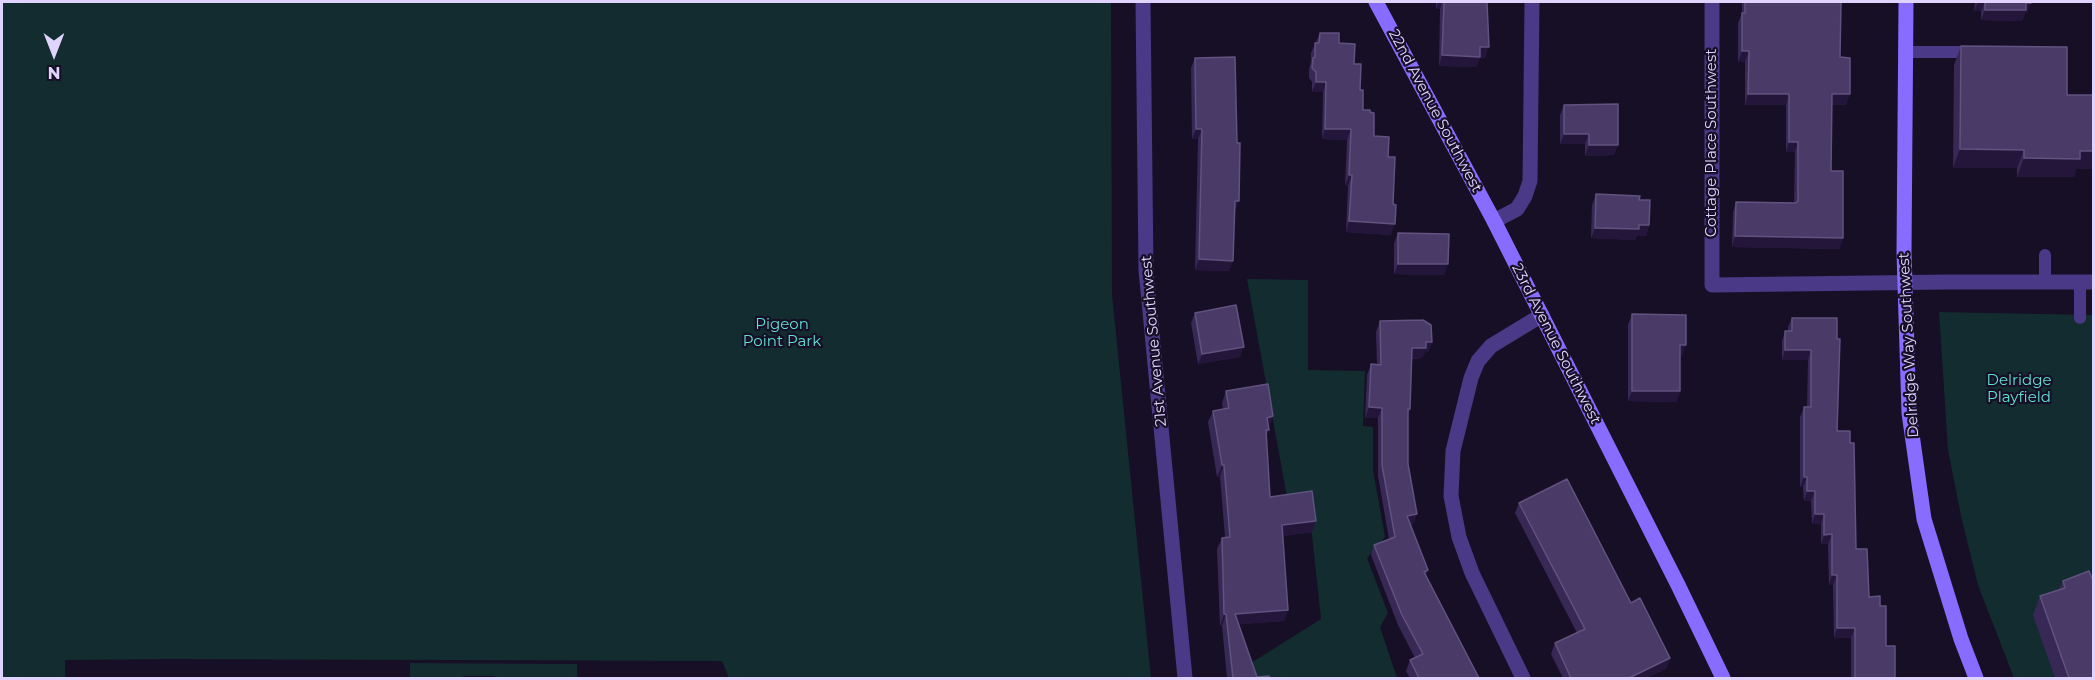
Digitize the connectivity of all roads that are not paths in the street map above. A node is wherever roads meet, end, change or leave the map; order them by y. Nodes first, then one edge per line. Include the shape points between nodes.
1 (1143, 2) edge
2 (1376, 2) edge
3 (1532, 2) edge
4 (1712, 2) edge
5 (1906, 2) edge
6 (1905, 52) junction
7 (1975, 52) edge
8 (1494, 221) junction
9 (2045, 255) dead end
10 (2045, 282) junction
11 (2087, 282) edge
12 (1904, 284) junction
13 (1542, 315) junction
14 (2080, 318) dead end
15 (1185, 678) edge
16 (1524, 678) edge
17 (1723, 678) edge
18 (1976, 678) edge

1 - 15 street, 21st Avenue Southwest via 1146,270
2 - 8 street, 22nd Avenue Southwest
3 - 8 street via 1530,181 1526,196 1516,209
4 - 12 street, Cottage Place Southwest via 1712,285
5 - 6 street, Delridge Way Southwest
6 - 7 lane
6 - 12 street, Delridge Way Southwest
8 - 13 street, 23rd Avenue Southwest
9 - 10 lane
10 - 11 street
10 - 12 street
11 - 14 lane
12 - 18 street, Delridge Way Southwest via 1909,413 1924,519
13 - 16 street via 1491,346 1478,361 1454,451 1451,496 1459,537 1472,573
13 - 17 street, 23rd Avenue Southwest

